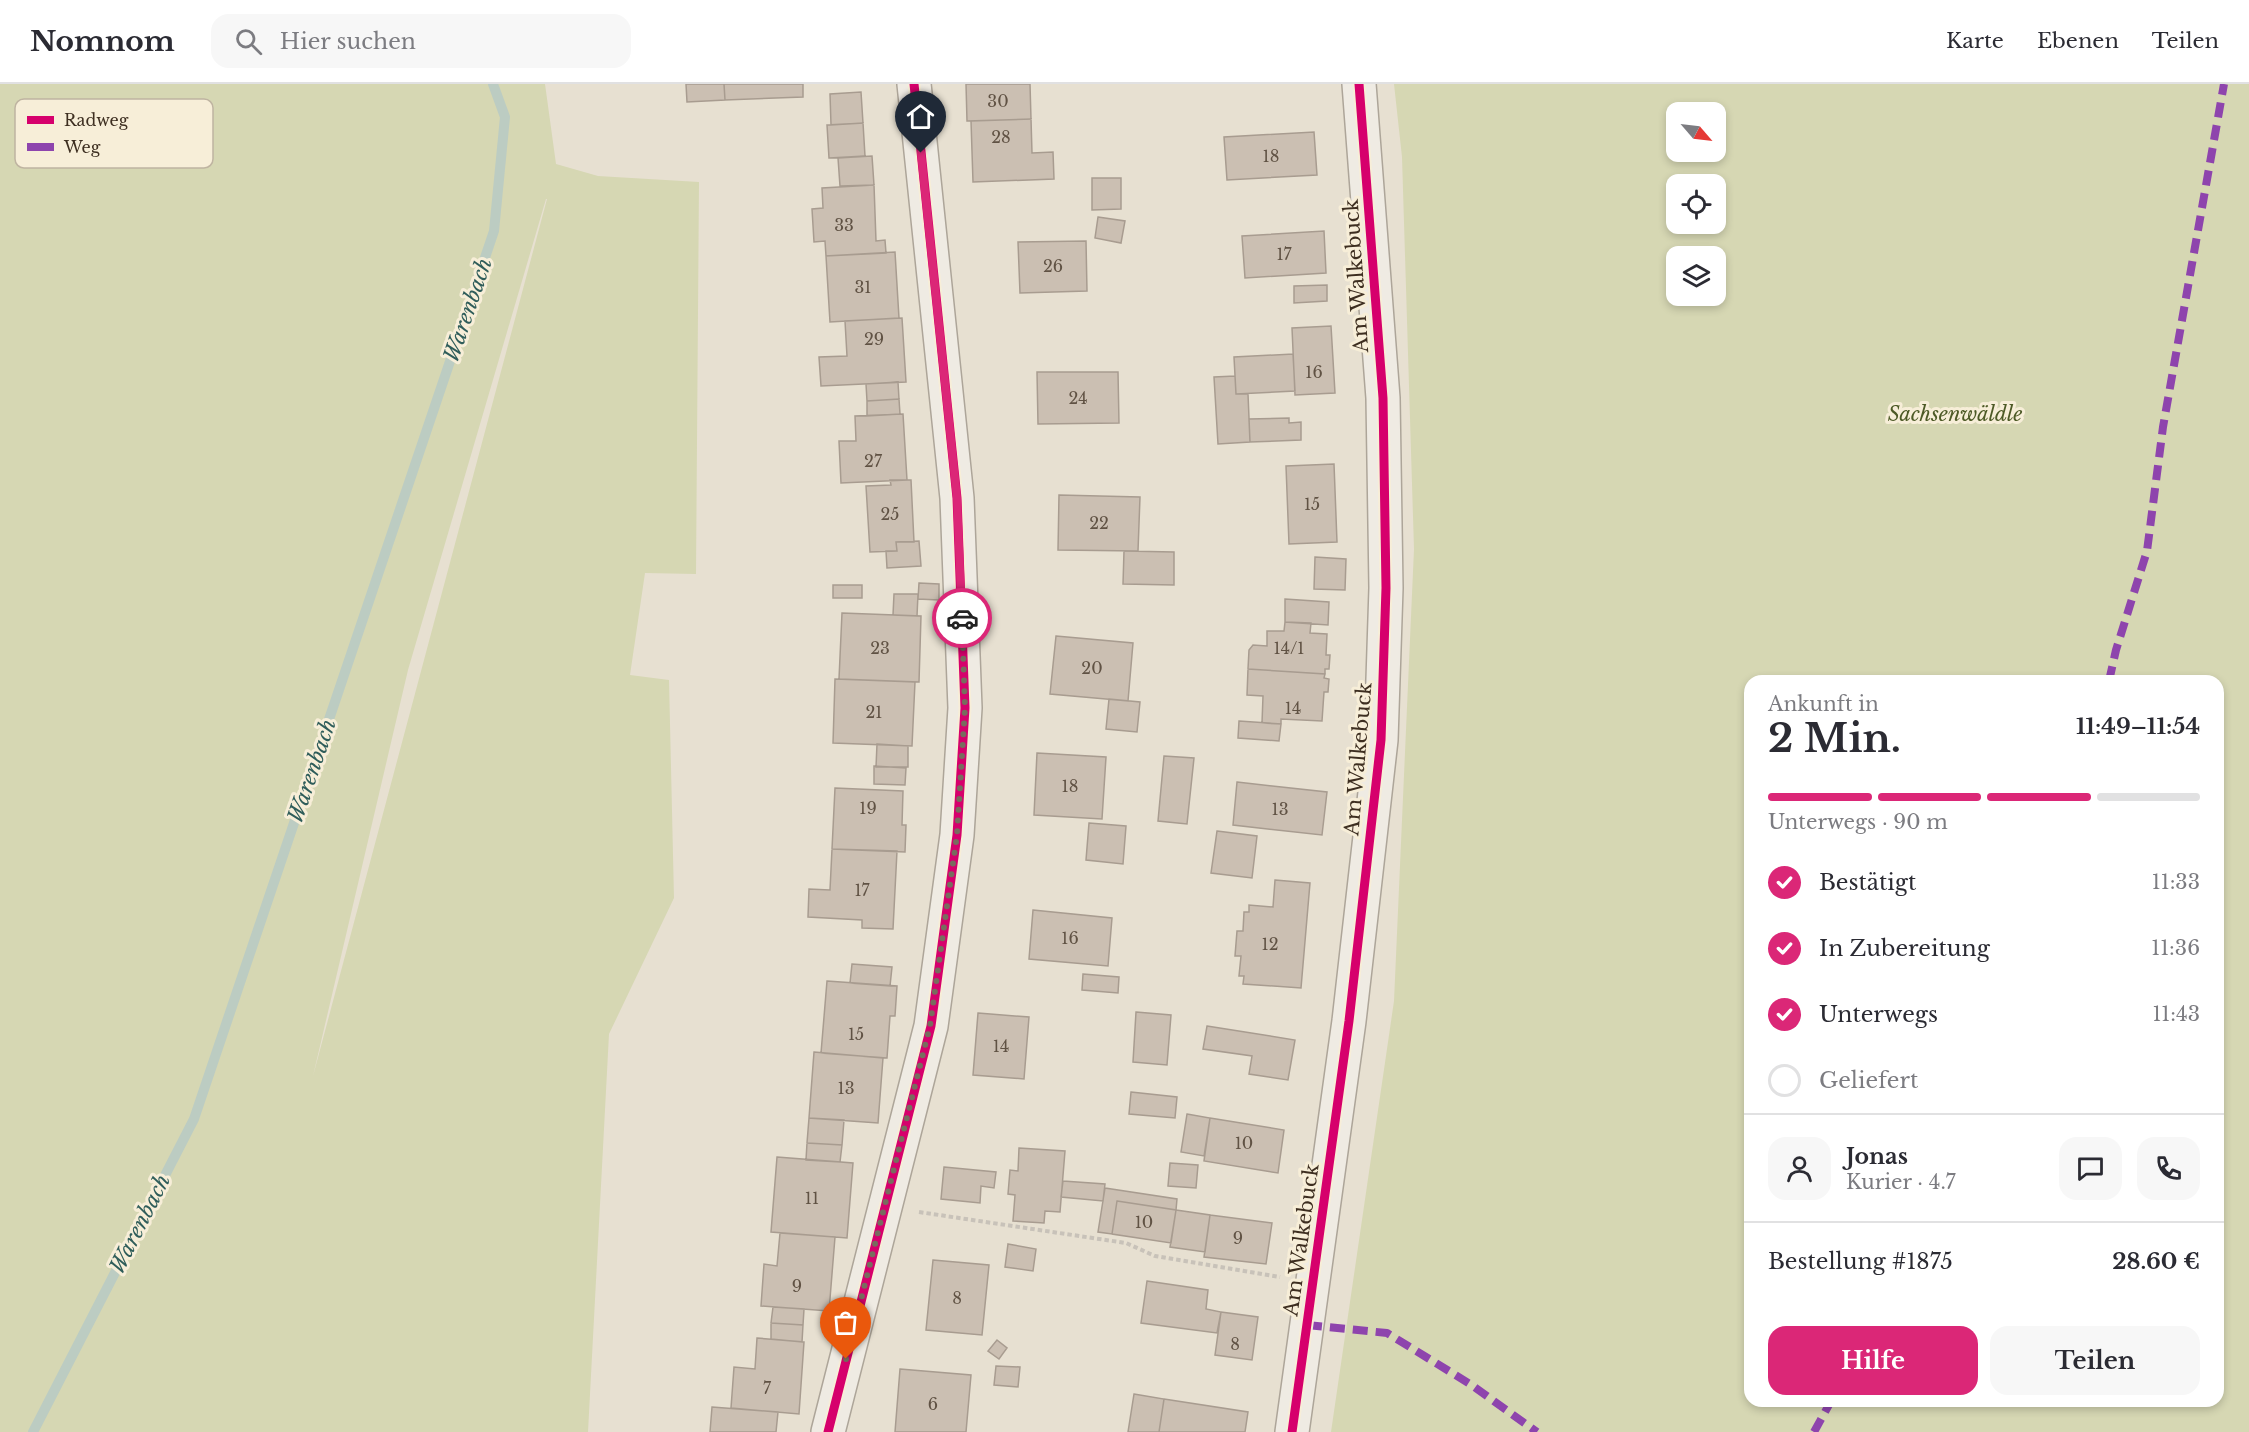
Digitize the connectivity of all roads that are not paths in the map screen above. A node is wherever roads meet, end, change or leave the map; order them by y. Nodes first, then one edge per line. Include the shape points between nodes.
1 (914, 84) edge
2 (1359, 84) edge
3 (828, 1432) edge
4 (1292, 1432) edge

1 - 3 street via 957,498 965,708 957,835 930,1026
2 - 4 street, Am Walkebuck via 1383,398 1386,588 1381,740 1349,1021

